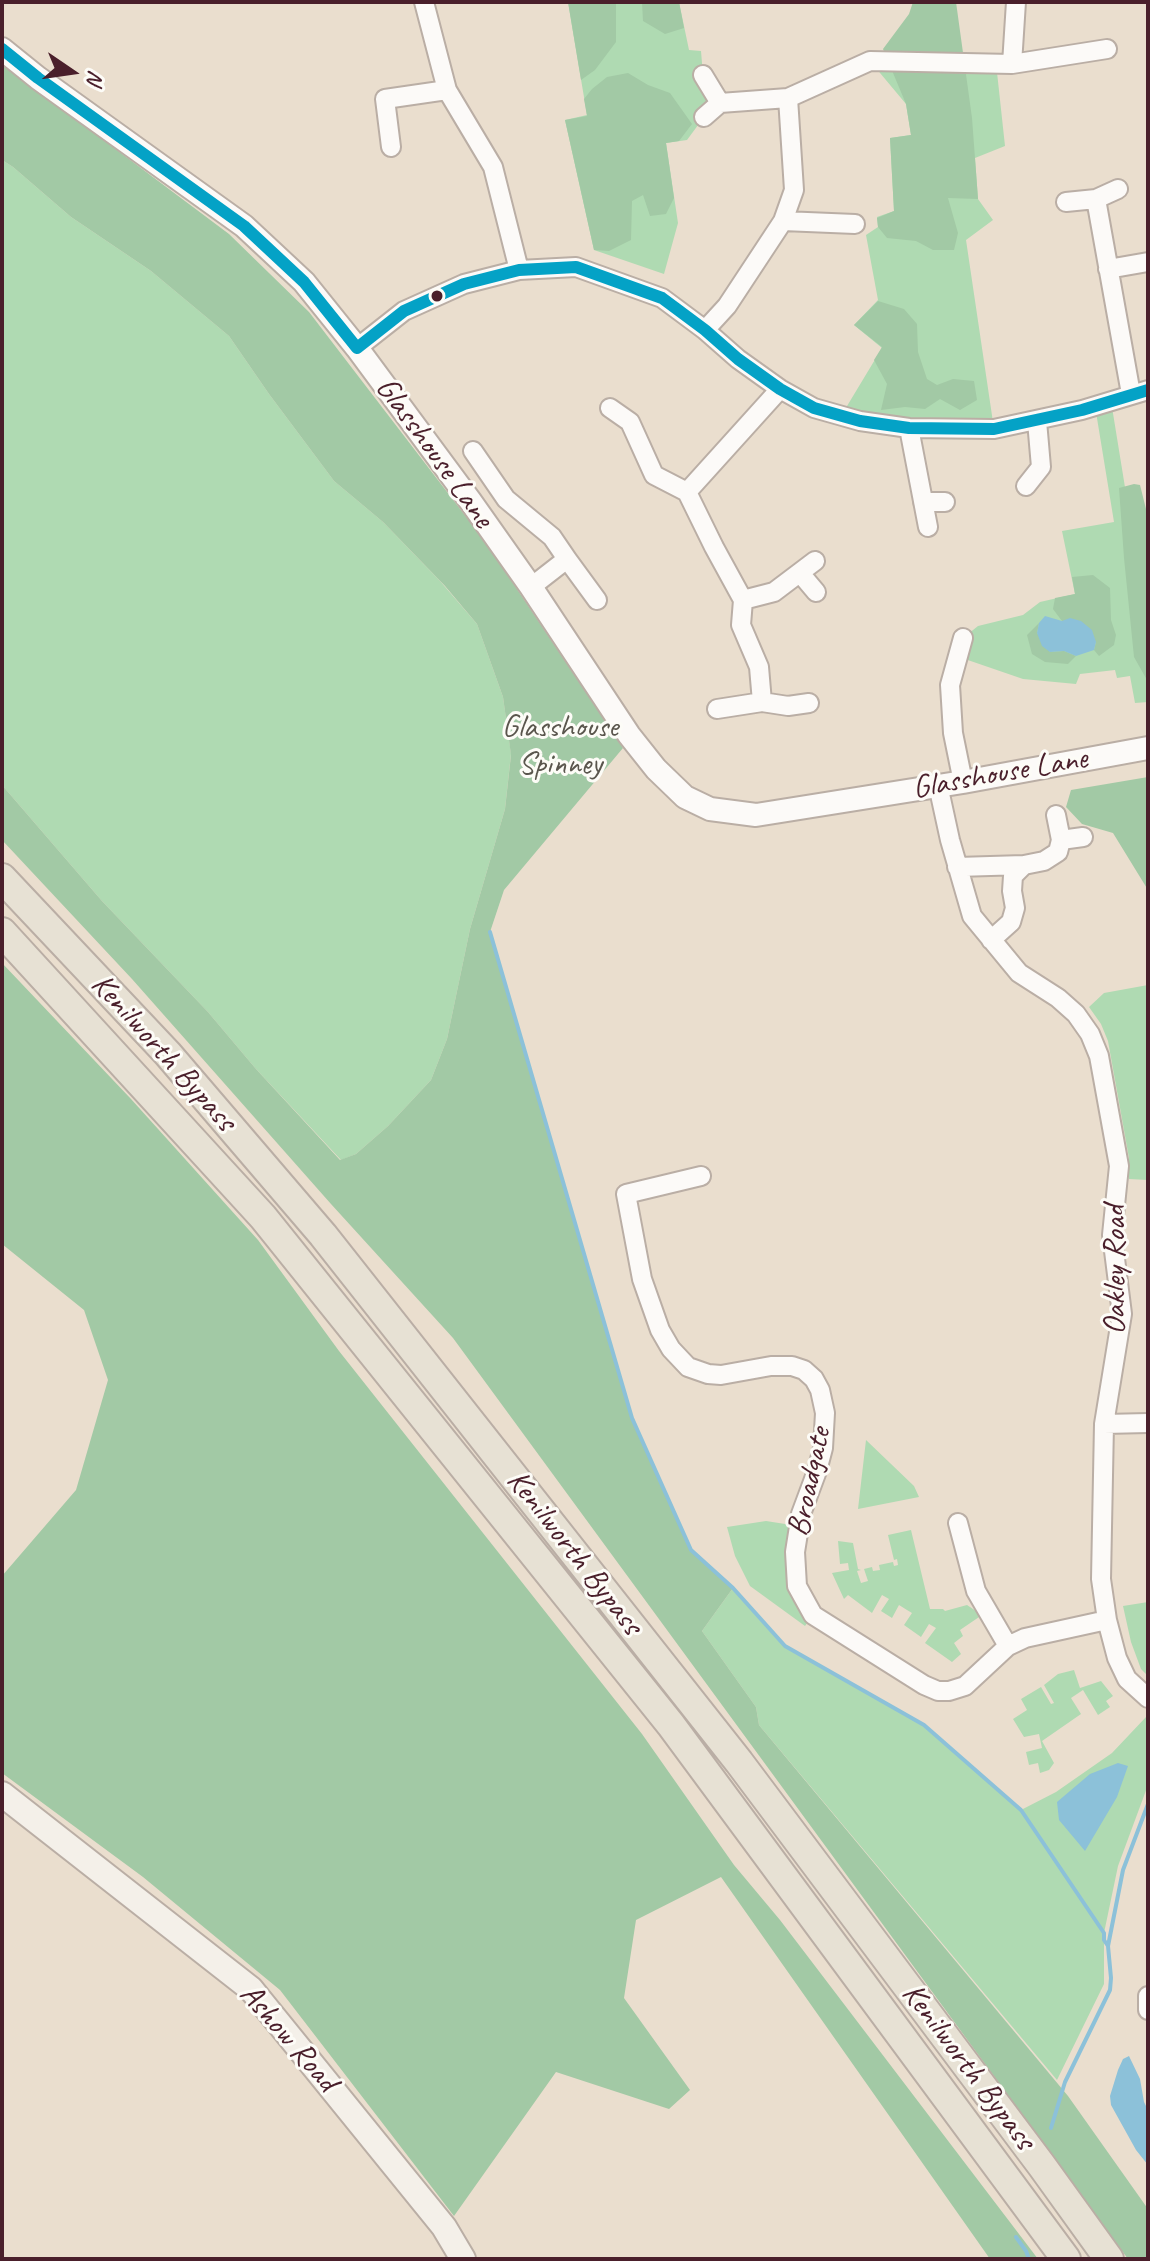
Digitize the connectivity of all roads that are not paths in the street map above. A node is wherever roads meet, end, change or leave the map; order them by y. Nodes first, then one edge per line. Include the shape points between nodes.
1 (424, 2) edge
2 (1016, 2) edge
3 (2, 49) edge
4 (1107, 49) dead end
5 (1012, 64) junction
6 (703, 75) dead end
7 (447, 90) junction
8 (788, 98) junction
9 (720, 103) junction
10 (704, 117) dead end
11 (391, 147) dead end
12 (1118, 189) dead end
13 (1096, 199) junction
14 (1066, 202) dead end
15 (783, 221) junction
16 (855, 224) dead end
17 (1148, 262) edge
18 (1108, 269) junction
19 (519, 270) junction
20 (705, 330) junction
21 (357, 348) junction
22 (780, 389) junction
23 (1139, 392) edge
24 (610, 408) dead end
25 (1037, 421) junction
26 (909, 428) junction
27 (473, 451) dead end
28 (1041, 467) junction
29 (1058, 476) dead end
30 (1026, 486) dead end
31 (687, 492) junction
32 (923, 502) junction
33 (945, 502) dead end
34 (928, 527) dead end
35 (567, 559) junction
36 (531, 587) junction
37 (816, 592) dead end
38 (597, 600) dead end
39 (743, 600) junction
40 (963, 638) dead end
41 (762, 702) junction
42 (809, 703) dead end
43 (717, 709) dead end
44 (1148, 748) edge
45 (963, 782) junction
46 (938, 785) junction
47 (1056, 815) dead end
48 (1083, 837) dead end
49 (1061, 840) junction
50 (1024, 865) junction
51 (957, 867) junction
52 (2, 878) edge
53 (2, 932) edge
54 (985, 933) junction
55 (701, 1176) dead end
56 (1148, 1423) edge
57 (1104, 1424) junction
58 (958, 1523) dead end
59 (1107, 1620) junction
60 (1008, 1646) junction
61 (1148, 1698) edge
62 (2, 1794) edge
63 (1148, 1996) edge
64 (1148, 2010) edge
65 (463, 2259) edge
66 (1066, 2259) edge
67 (1109, 2259) edge

1 - 7 street
2 - 5 street
3 - 21 street, Glasshouse Lane via 244,226 304,282
4 - 5 street
5 - 8 street via 870,61
6 - 9 street
7 - 11 street via 385,99
7 - 19 street via 493,167
8 - 9 street
8 - 15 street via 794,190
9 - 10 street
12 - 13 street
13 - 14 street
13 - 18 street
15 - 16 street
15 - 20 street
17 - 18 street
18 - 23 street
19 - 20 street via 576,267 601,274 662,298
19 - 21 street via 464,284 404,311
20 - 22 street
21 - 36 street, Glasshouse Lane
22 - 26 street via 814,408
22 - 31 street
23 - 25 street
24 - 31 street via 630,422 654,475
25 - 26 street via 994,429
25 - 28 street
26 - 32 street
27 - 35 street, Glasshouse Lane via 506,499 552,537
28 - 29 street
28 - 30 street
31 - 39 street
32 - 33 street
32 - 34 street
35 - 36 street
35 - 38 street, Glasshouse Lane
36 - 46 street, Glasshouse Lane via 629,735 685,797 710,809 756,815
37 - 39 street via 807,567 774,592
39 - 41 street via 741,625 759,667
40 - 45 street via 950,685
41 - 42 street
41 - 43 street
44 - 45 street, Glasshouse Lane
45 - 46 street, Glasshouse Lane
46 - 51 street, Oakley Road
47 - 49 street
48 - 49 street
49 - 50 street via 1058,852
50 - 51 street
50 - 54 street via 1013,876 1011,922
51 - 54 street, Oakley Road via 972,916
52 - 67 highway, Kenilworth Bypass via 168,1054 323,1235 739,1762
53 - 66 highway, Kenilworth Bypass via 263,1217 652,1700
54 - 57 street, Oakley Road via 1019,973 1076,1014 1099,1056 1119,1166 1112,1235 1122,1314
55 - 60 street, Broadgate via 626,1194 642,1279 671,1349 688,1367 721,1375 792,1366 804,1370 820,1390 823,1448 801,1514 795,1552 797,1586 813,1615 938,1691 965,1686
56 - 57 street
57 - 59 street, Oakley Road via 1101,1579
58 - 60 street via 976,1591
59 - 60 street, Broadgate
59 - 61 street, Oakley Road via 1127,1679
62 - 65 main road, Ashow Road via 251,1989 444,2227
63 - 64 street

